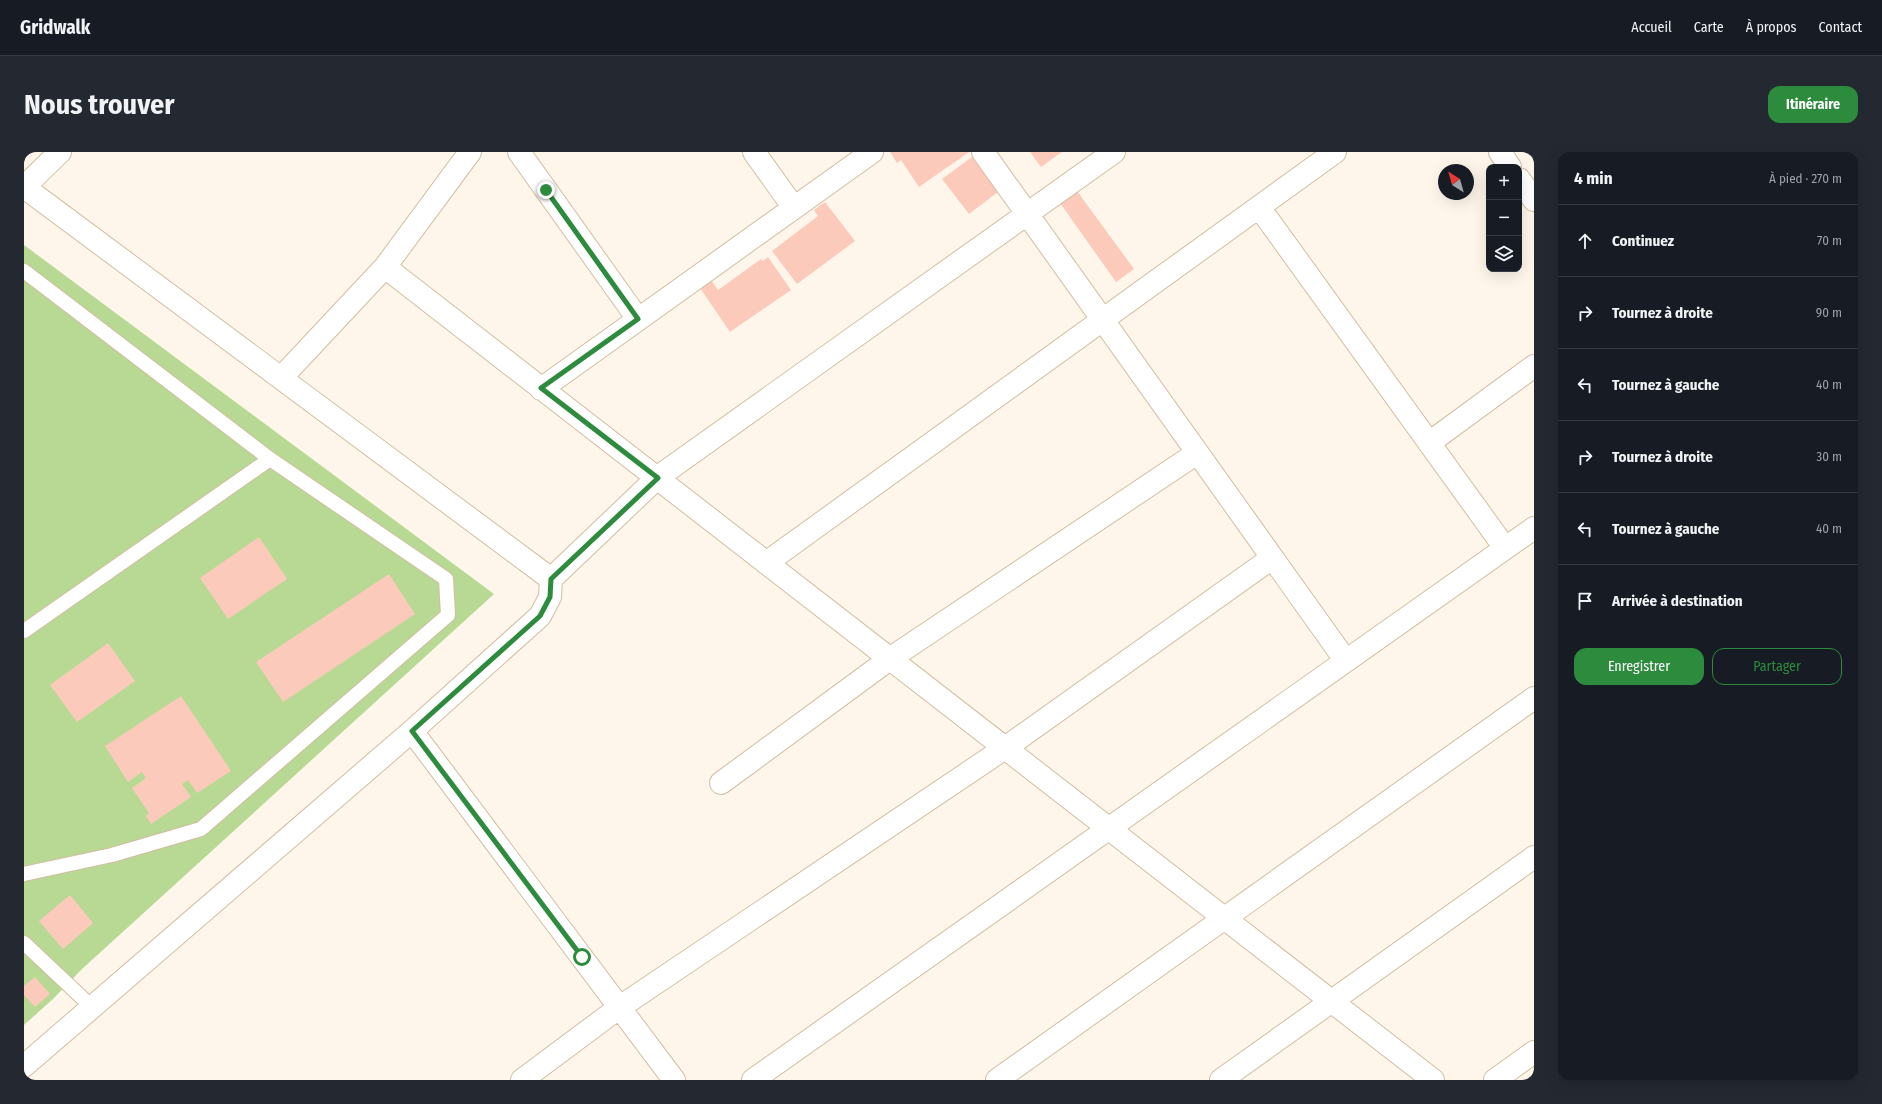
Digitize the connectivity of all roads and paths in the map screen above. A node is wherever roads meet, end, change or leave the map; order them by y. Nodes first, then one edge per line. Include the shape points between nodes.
1 (60, 152) edge
2 (470, 152) edge
3 (518, 152) edge
4 (754, 152) edge
5 (872, 152) edge
6 (983, 152) edge
7 (1114, 152) edge
8 (1335, 152) edge
9 (1500, 152) edge
10 (1508, 164) edge
11 (1522, 183) edge
12 (24, 187) edge
13 (1534, 200) edge
14 (1259, 207) junction
15 (794, 208) junction
16 (1027, 214) junction
17 (385, 268) junction
18 (24, 271) edge
19 (638, 319) junction
20 (1102, 320) junction
21 (1534, 366) edge
22 (281, 378) junction
23 (541, 388) junction
24 (1429, 443) junction
25 (1197, 453) junction
26 (270, 459) junction
27 (658, 478) junction
28 (1534, 528) edge
29 (1505, 548) junction
30 (1272, 558) junction
31 (766, 563) junction
32 (551, 579) junction
33 (24, 631) edge
34 (891, 658) junction
35 (1346, 661) junction
36 (1534, 698) edge
37 (412, 731) junction
38 (1005, 748) junction
39 (721, 783) dead end
40 (1109, 828) junction
41 (1534, 857) edge
42 (24, 874) edge
43 (1225, 918) junction
44 (24, 943) edge
45 (1332, 1001) junction
46 (620, 1007) junction
47 (93, 1008) junction
48 (1534, 1052) edge
49 (24, 1066) edge
50 (522, 1080) edge
51 (674, 1080) edge
52 (753, 1080) edge
53 (997, 1080) edge
54 (1220, 1080) edge
55 (1433, 1080) edge
56 (1495, 1080) edge

1 - 12 street
2 - 17 street
3 - 19 street
4 - 15 street
5 - 15 street
6 - 16 street
7 - 16 street
8 - 14 street
9 - 10 street
11 - 13 street
12 - 22 street
14 - 20 street
14 - 24 street
15 - 19 street
16 - 20 street
16 - 27 street
17 - 22 street
17 - 23 street
18 - 26 lane
19 - 23 street
20 - 25 street
20 - 31 street
21 - 24 street
22 - 32 street
23 - 27 street
24 - 29 street
25 - 30 street
25 - 34 street
26 - 33 lane
26 - 42 lane via 446,579 448,615 200,829 112,855
27 - 31 street
27 - 32 street
28 - 29 street
29 - 35 street
30 - 35 street
30 - 38 street
31 - 34 street
32 - 37 street via 550,597 540,616
34 - 38 street
34 - 39 street
35 - 40 street
36 - 43 street
37 - 46 street
37 - 47 street
38 - 40 street
38 - 46 street
40 - 43 street
40 - 52 street
41 - 45 street
43 - 45 street
43 - 53 street
44 - 47 lane
45 - 54 street
45 - 55 street
46 - 50 street
46 - 51 street
47 - 49 street
48 - 56 street

